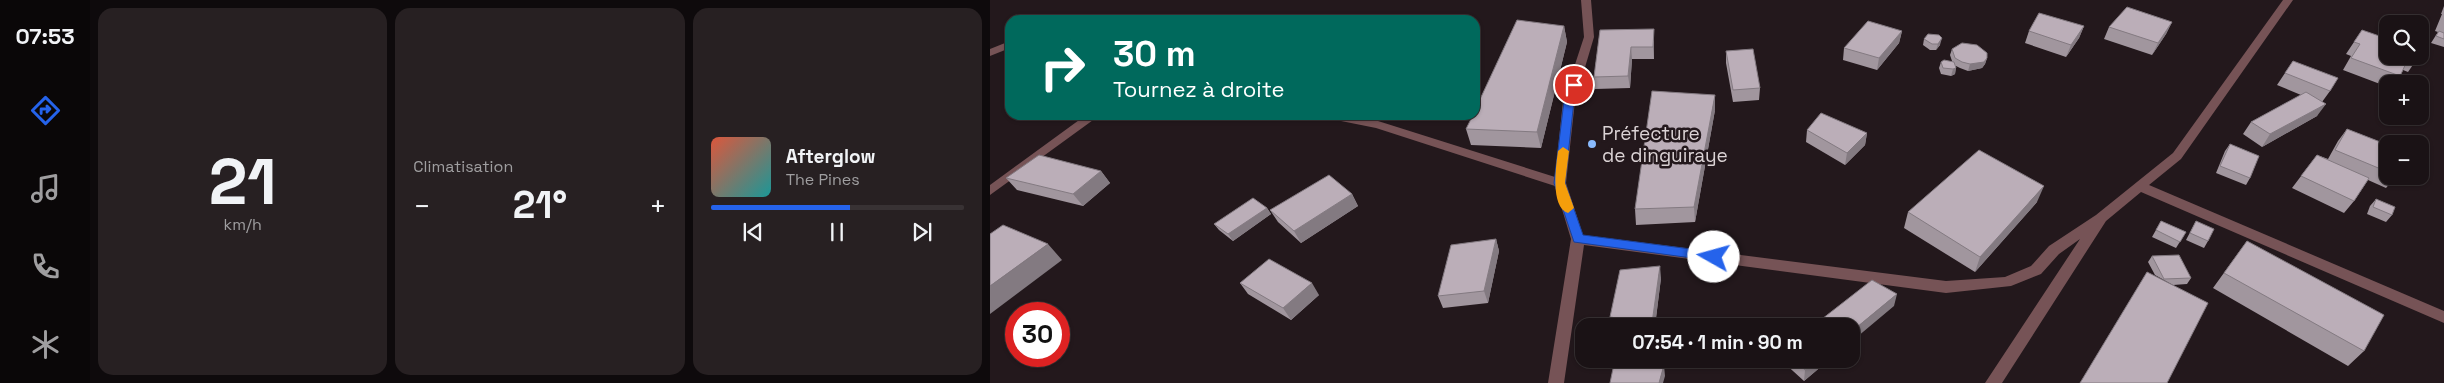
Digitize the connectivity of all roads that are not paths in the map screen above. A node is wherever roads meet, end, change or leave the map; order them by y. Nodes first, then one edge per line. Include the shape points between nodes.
1 (1586, 0) edge
2 (2288, 0) edge
3 (1005, 46) edge
4 (990, 53) edge
5 (1087, 120) edge
6 (1354, 120) edge
7 (1560, 183) junction
8 (2142, 187) junction
9 (990, 191) edge
10 (2101, 218) junction
11 (1578, 239) junction
12 (2444, 317) edge
13 (1556, 383) edge
14 (1993, 383) edge

1 - 7 street via 1589,37 1569,101
2 - 8 street via 2177,156
3 - 4 street
5 - 9 street
6 - 7 street
7 - 11 street
8 - 10 street
8 - 12 street
10 - 11 street via 2054,250 2036,270 2006,282 1946,287
10 - 14 street
11 - 13 street

